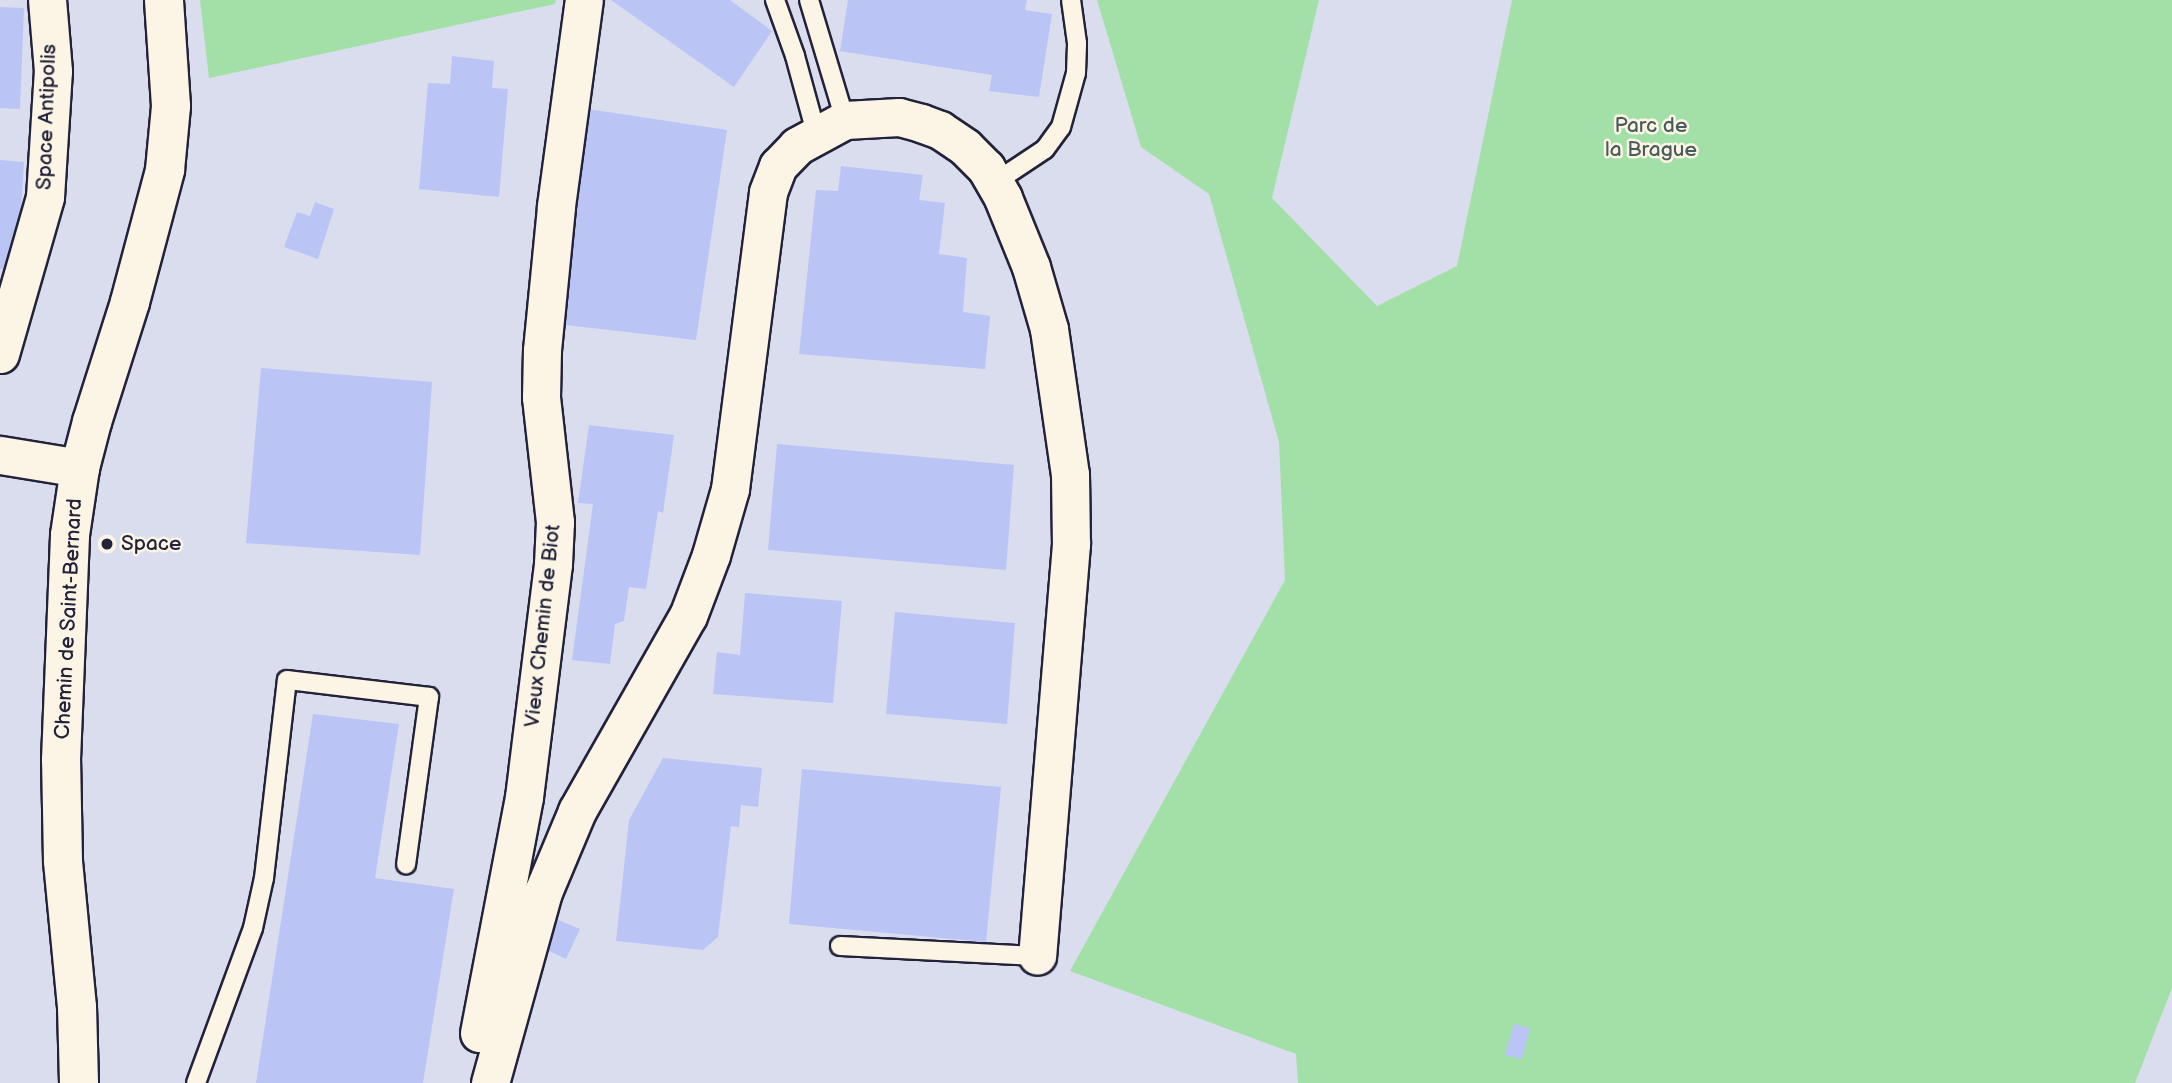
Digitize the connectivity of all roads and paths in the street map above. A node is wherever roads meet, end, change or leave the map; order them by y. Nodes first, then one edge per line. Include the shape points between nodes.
1 (47, 0) edge
2 (164, 0) edge
3 (584, 0) edge
4 (775, 0) edge
5 (809, 0) edge
6 (1071, 0) edge
7 (831, 126) junction
8 (994, 183) junction
9 (0, 354) edge
10 (0, 455) edge
11 (80, 468) junction
12 (406, 864) dead end
13 (840, 946) dead end
14 (1037, 956) joint
15 (79, 1083) edge
16 (196, 1083) edge
17 (475, 1083) edge
18 (490, 1083) edge

1 - 9 street, Space Antipolis via 53,72 45,197
2 - 11 main road, Chemin de Saint-Bernard via 171,106 166,170
3 - 17 street, Vieux Chemin de Biot via 542,350 541,397 555,522 553,564 524,797 479,1032
4 - 7 lane via 795,56
5 - 7 lane
6 - 8 lane via 1076,73 1060,127 1045,149
7 - 8 street via 898,117 940,130 965,147
7 - 18 street via 797,146 778,166 768,192 730,489 711,555 688,616 578,811 543,892
8 - 14 street via 1031,267 1049,329 1070,474 1068,612
10 - 11 street
11 - 15 main road, Chemin de Saint-Bernard via 70,535 61,760 63,861
12 - 16 lane via 429,697 287,680 264,878 253,928
13 - 14 lane

